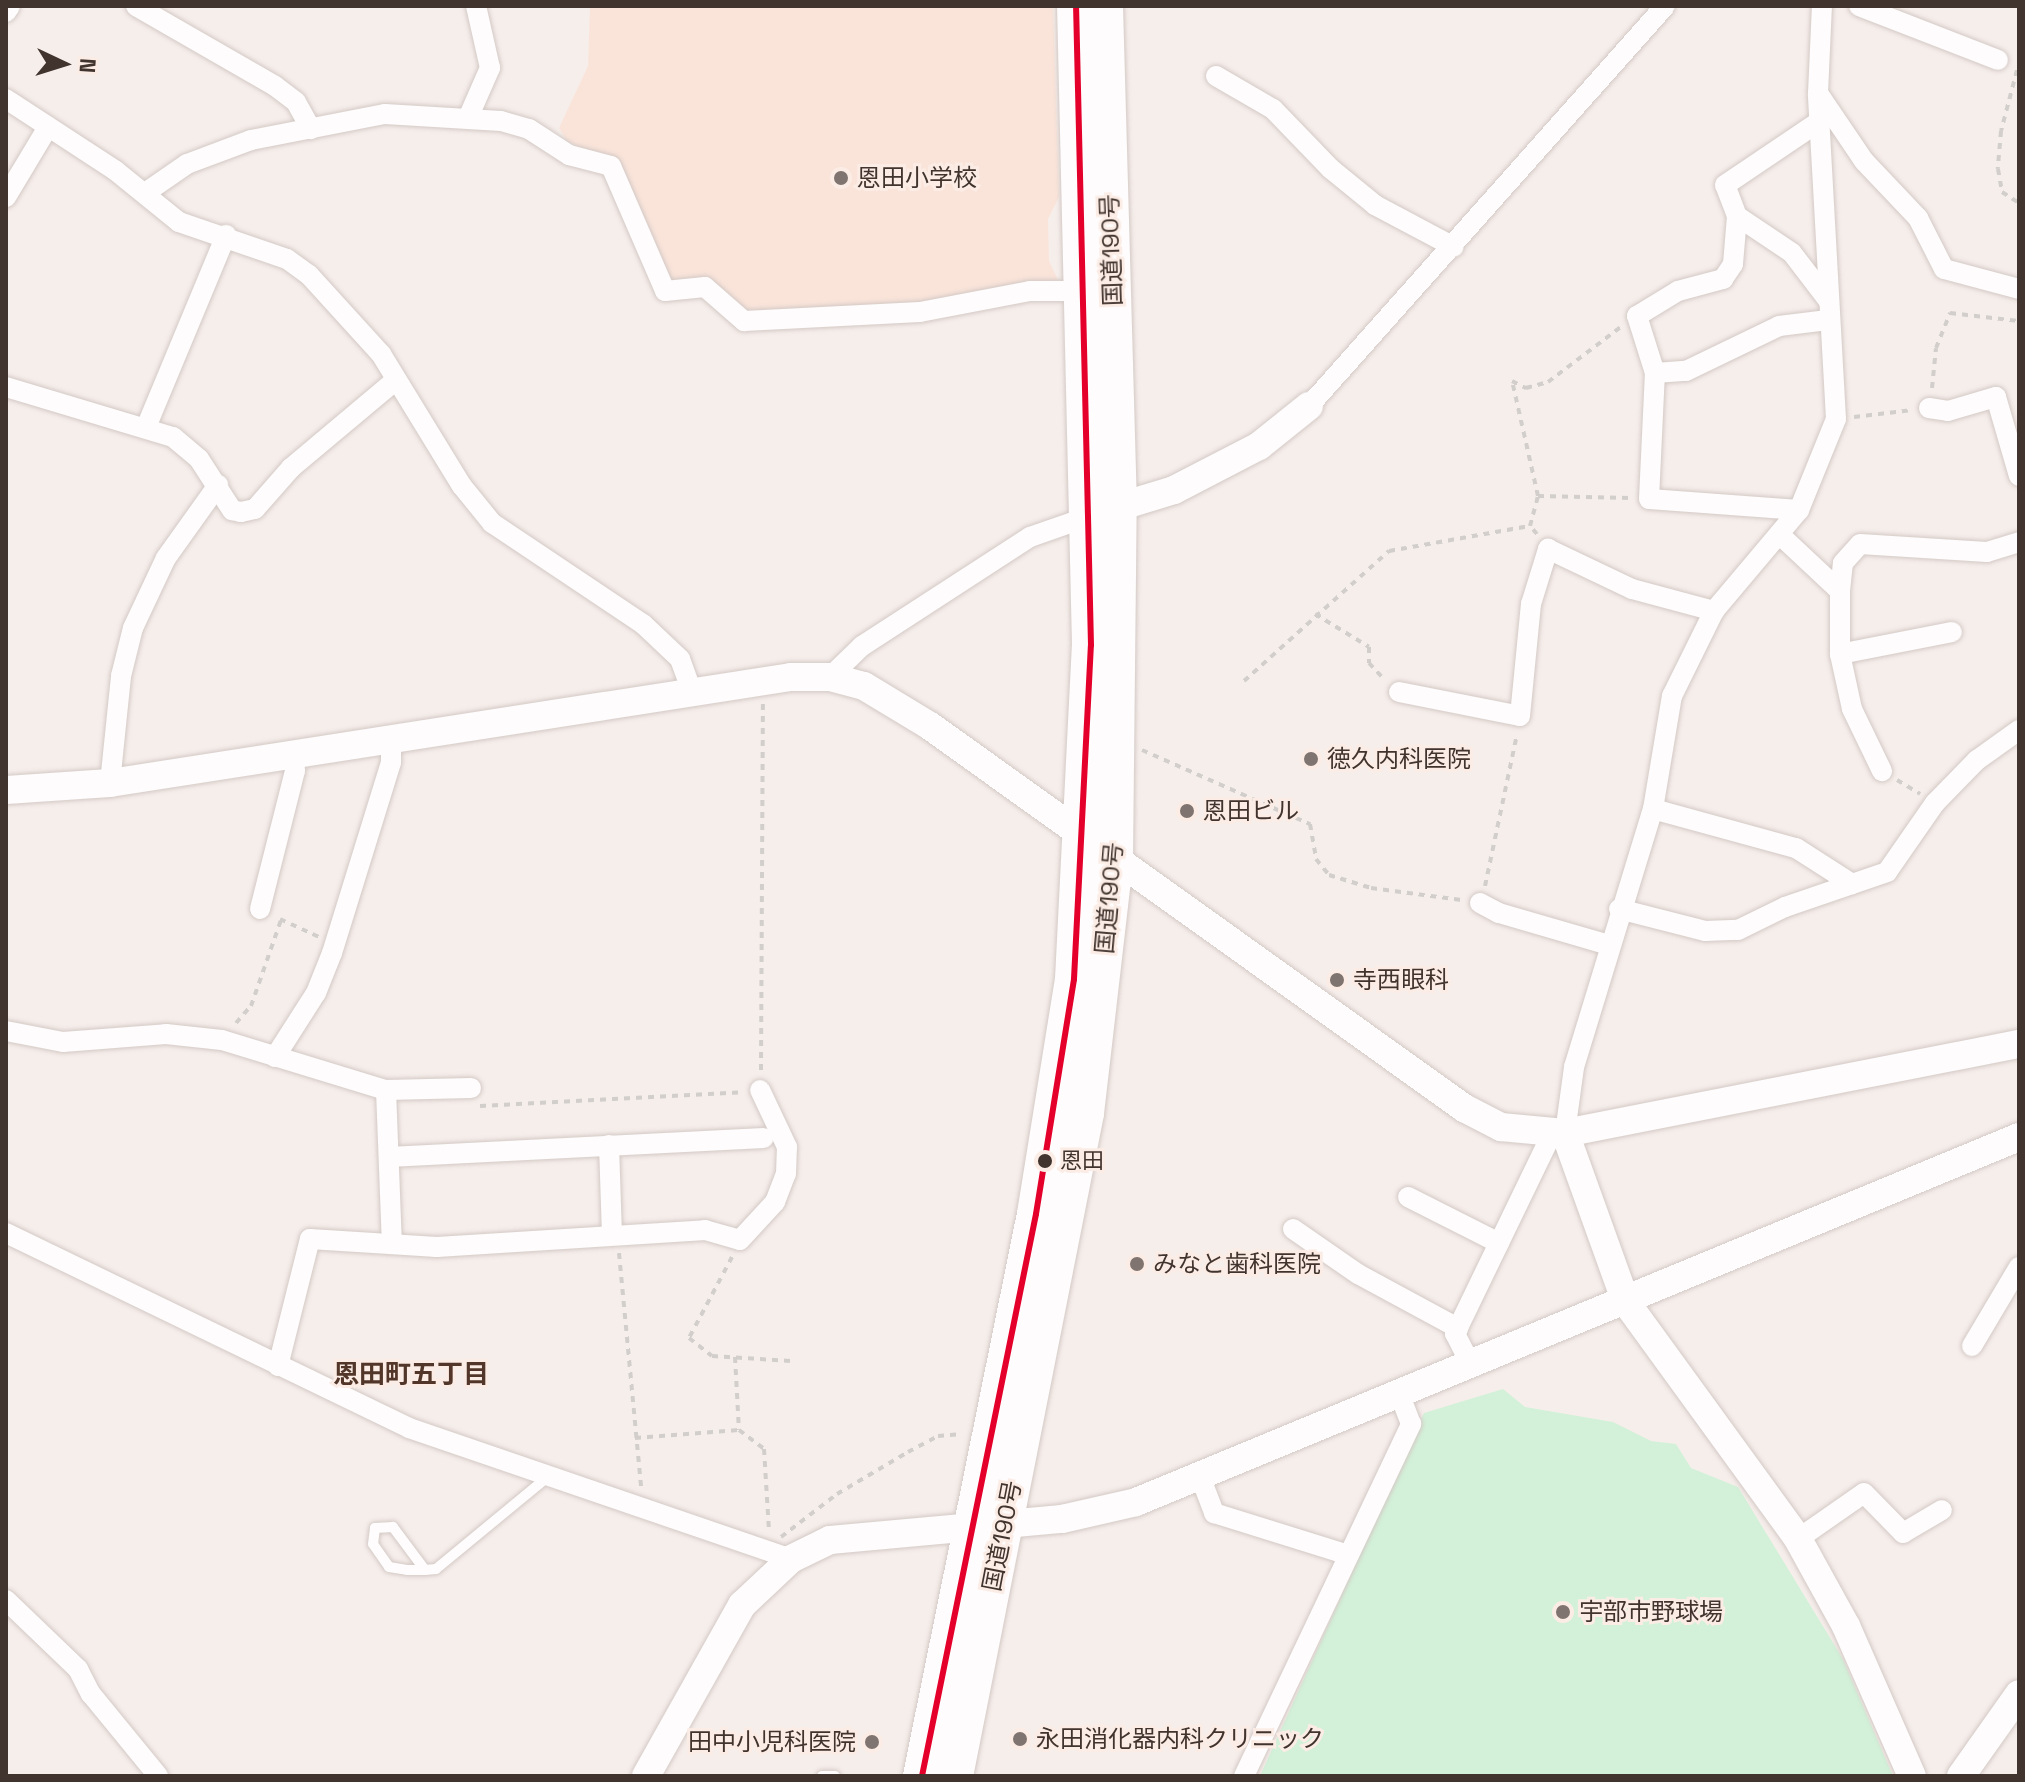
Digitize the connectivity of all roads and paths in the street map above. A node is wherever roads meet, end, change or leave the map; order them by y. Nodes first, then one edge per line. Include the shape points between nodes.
1 (10, 6) edge
2 (136, 6) edge
3 (476, 6) edge
4 (1076, 6) edge
5 (1104, 6) edge
6 (1665, 6) edge
7 (1822, 6) edge
8 (1859, 6) edge
9 (6, 12) edge
10 (2008, 61) edge
11 (1216, 76) dead end
12 (1818, 93) junction
13 (6, 99) edge
14 (468, 118) junction
15 (1820, 121) junction
16 (48, 127) junction
17 (311, 129) junction
18 (145, 193) junction
19 (6, 197) edge
20 (2019, 203) edge
21 (1737, 216) junction
22 (226, 235) junction
23 (1454, 247) junction
24 (2019, 289) edge
25 (1083, 291) junction
26 (1828, 310) junction
27 (1637, 316) junction
28 (2019, 321) edge
29 (1655, 373) junction
30 (396, 380) junction
31 (6, 387) edge
32 (1309, 406) joint
33 (1929, 408) junction
34 (1836, 419) junction
35 (147, 425) junction
36 (2019, 476) edge
37 (218, 485) junction
38 (1538, 496) junction
39 (1649, 499) junction
40 (1799, 510) junction
41 (1104, 512) junction
42 (1530, 526) junction
43 (1779, 534) junction
44 (2019, 542) edge
45 (1548, 549) junction
46 (1840, 591) junction
47 (1714, 611) junction
48 (1315, 614) junction
49 (1952, 632) dead end
50 (1840, 654) junction
51 (830, 677) junction
52 (762, 681) junction
53 (1244, 681) dead end
54 (692, 692) junction
55 (1399, 692) joint
56 (1520, 716) junction
57 (2019, 730) edge
58 (391, 741) junction
59 (1136, 748) dead end
60 (294, 756) junction
61 (1882, 771) joint
62 (110, 783) junction
63 (6, 790) edge
64 (1935, 803) junction
65 (1653, 809) junction
66 (1099, 850) junction
67 (1852, 884) junction
68 (1480, 903) junction
69 (260, 909) joint
70 (1619, 909) junction
71 (281, 920) junction
72 (334, 945) junction
73 (1609, 945) junction
74 (6, 1031) edge
75 (222, 1040) junction
76 (2019, 1044) edge
77 (275, 1057) junction
78 (386, 1090) junction
79 (760, 1090) junction
80 (469, 1098) joint
81 (1558, 1133) junction
82 (2019, 1137) edge
83 (764, 1138) dead end
84 (609, 1145) junction
85 (389, 1157) junction
86 (1408, 1197) dead end
87 (1293, 1229) dead end
88 (6, 1233) edge
89 (615, 1235) junction
90 (740, 1240) junction
91 (1499, 1243) junction
92 (392, 1244) junction
93 (2019, 1267) edge
94 (1626, 1302) junction
95 (1458, 1328) junction
96 (1972, 1346) dead end
97 (735, 1357) junction
98 (791, 1361) dead end
99 (1471, 1365) junction
100 (278, 1366) junction
101 (1400, 1395) junction
102 (739, 1430) junction
103 (991, 1434) junction
104 (635, 1438) junction
105 (549, 1476) junction
106 (1200, 1476) junction
107 (642, 1508) junction
108 (1942, 1510) dead end
109 (988, 1527) junction
110 (1798, 1539) junction
111 (781, 1555) junction
112 (1349, 1555) junction
113 (425, 1570) junction
114 (6, 1600) edge
115 (2019, 1694) edge
116 (158, 1776) edge
117 (646, 1776) edge
118 (822, 1776) edge
119 (835, 1776) edge
120 (922, 1776) edge
121 (954, 1776) edge
122 (1244, 1776) edge
123 (1912, 1776) edge
124 (1961, 1776) edge

1 - 9 street
2 - 17 street via 275,86 296,102
3 - 14 street via 490,68
4 - 25 highway, 国道190号
5 - 41 highway, 国道190号
6 - 23 street
7 - 12 street
8 - 10 street
10 - 20 path via 1998,169 2002,192
11 - 23 street via 1273,109 1375,205
12 - 15 street
12 - 24 street via 1864,161 1918,218 1944,269
13 - 16 street
14 - 17 street via 385,114
14 - 25 street via 529,129 569,155 611,166 665,291 705,287 744,321 920,312 1030,291
15 - 21 street via 1725,185
15 - 26 street
16 - 18 street
16 - 19 street
17 - 18 street via 251,140 187,164
18 - 22 street via 179,222
21 - 26 street via 1792,253
21 - 27 street via 1733,264 1723,279 1678,291
22 - 30 street via 287,259 309,275 354,321
22 - 35 street
23 - 32 street
25 - 41 highway, 国道190号
26 - 29 street via 1779,326 1686,371
26 - 34 street
27 - 29 street
27 - 38 path via 1548,382 1526,388 1512,381
28 - 33 path via 1950,313 1936,348
29 - 39 street
30 - 37 street via 291,468 255,509 232,510
30 - 54 street via 462,486 492,523 643,624 680,659
31 - 35 street
32 - 41 street via 1259,446 1174,490
33 - 34 path
33 - 36 street via 1948,411 1996,397
34 - 40 street
35 - 37 street via 173,437
37 - 62 street via 166,558 133,628 121,676
38 - 39 path
38 - 42 path
39 - 40 street
40 - 43 street
41 - 51 street via 1030,537 862,646
41 - 66 highway, 国道190号
42 - 45 path
42 - 48 path via 1389,551
43 - 46 street
43 - 47 street
44 - 46 street via 1987,552 1860,544 1843,563
45 - 47 street via 1632,589
45 - 56 street via 1531,604
46 - 50 street
47 - 65 street via 1672,696
48 - 53 path
48 - 55 path via 1369,647 1369,663
49 - 50 street
50 - 61 street via 1852,709
51 - 52 street
51 - 66 street via 890,701
52 - 54 street
52 - 79 path via 766,760
54 - 58 street
55 - 56 street
56 - 68 path via 1503,819
57 - 64 street via 1977,760
58 - 60 street
58 - 72 street via 391,762
59 - 68 path via 1310,824 1316,859 1329,875 1371,888
60 - 62 street
60 - 69 street via 295,771
61 - 64 path
62 - 63 street
64 - 67 street via 1887,872
65 - 67 street via 1796,848
65 - 70 street
66 - 81 street via 1464,1108 1501,1127
66 - 103 highway, 国道190号
66 - 109 highway, 国道190号 via 1085,1113
67 - 70 street via 1738,930 1705,931
68 - 73 street
69 - 71 path
70 - 73 street
71 - 72 path
71 - 75 path via 251,1006
72 - 77 street via 316,993
73 - 81 street
74 - 75 street via 63,1042 166,1034
75 - 77 street
76 - 81 street
77 - 78 street
78 - 80 street
78 - 85 street
79 - 80 path
79 - 90 street via 787,1147 786,1174 775,1202
81 - 91 street
81 - 94 street
82 - 94 street
83 - 84 street
84 - 85 street
84 - 89 street
85 - 92 street
86 - 91 street
87 - 95 street via 1358,1274
88 - 100 street via 73,1261
89 - 90 street via 705,1230
89 - 92 street via 437,1247
89 - 104 path
90 - 97 path via 689,1338 712,1356
91 - 95 street
92 - 100 street via 310,1239
93 - 96 street
94 - 99 street
94 - 110 street
95 - 99 street via 1455,1334
97 - 98 path
97 - 102 path
99 - 101 street
100 - 105 street via 409,1428
101 - 106 street
101 - 112 street via 1411,1424
102 - 104 path
102 - 111 path via 764,1449
103 - 109 highway, 国道190号
103 - 111 path via 938,1436 908,1452 795,1525
104 - 107 path
105 - 107 street
105 - 113 lane via 450,1562
106 - 109 street via 1114,1509
106 - 112 street via 1214,1513
107 - 111 street
108 - 110 street via 1903,1533 1864,1493
109 - 111 street via 830,1540
109 - 120 highway, 国道190号
109 - 121 highway, 国道190号
110 - 123 street via 1846,1626
111 - 117 street via 742,1605
112 - 122 street
113 - 113 lane via 389,1567 373,1544 375,1528 393,1527
114 - 116 street via 78,1669 91,1694
115 - 124 street
118 - 119 lane

